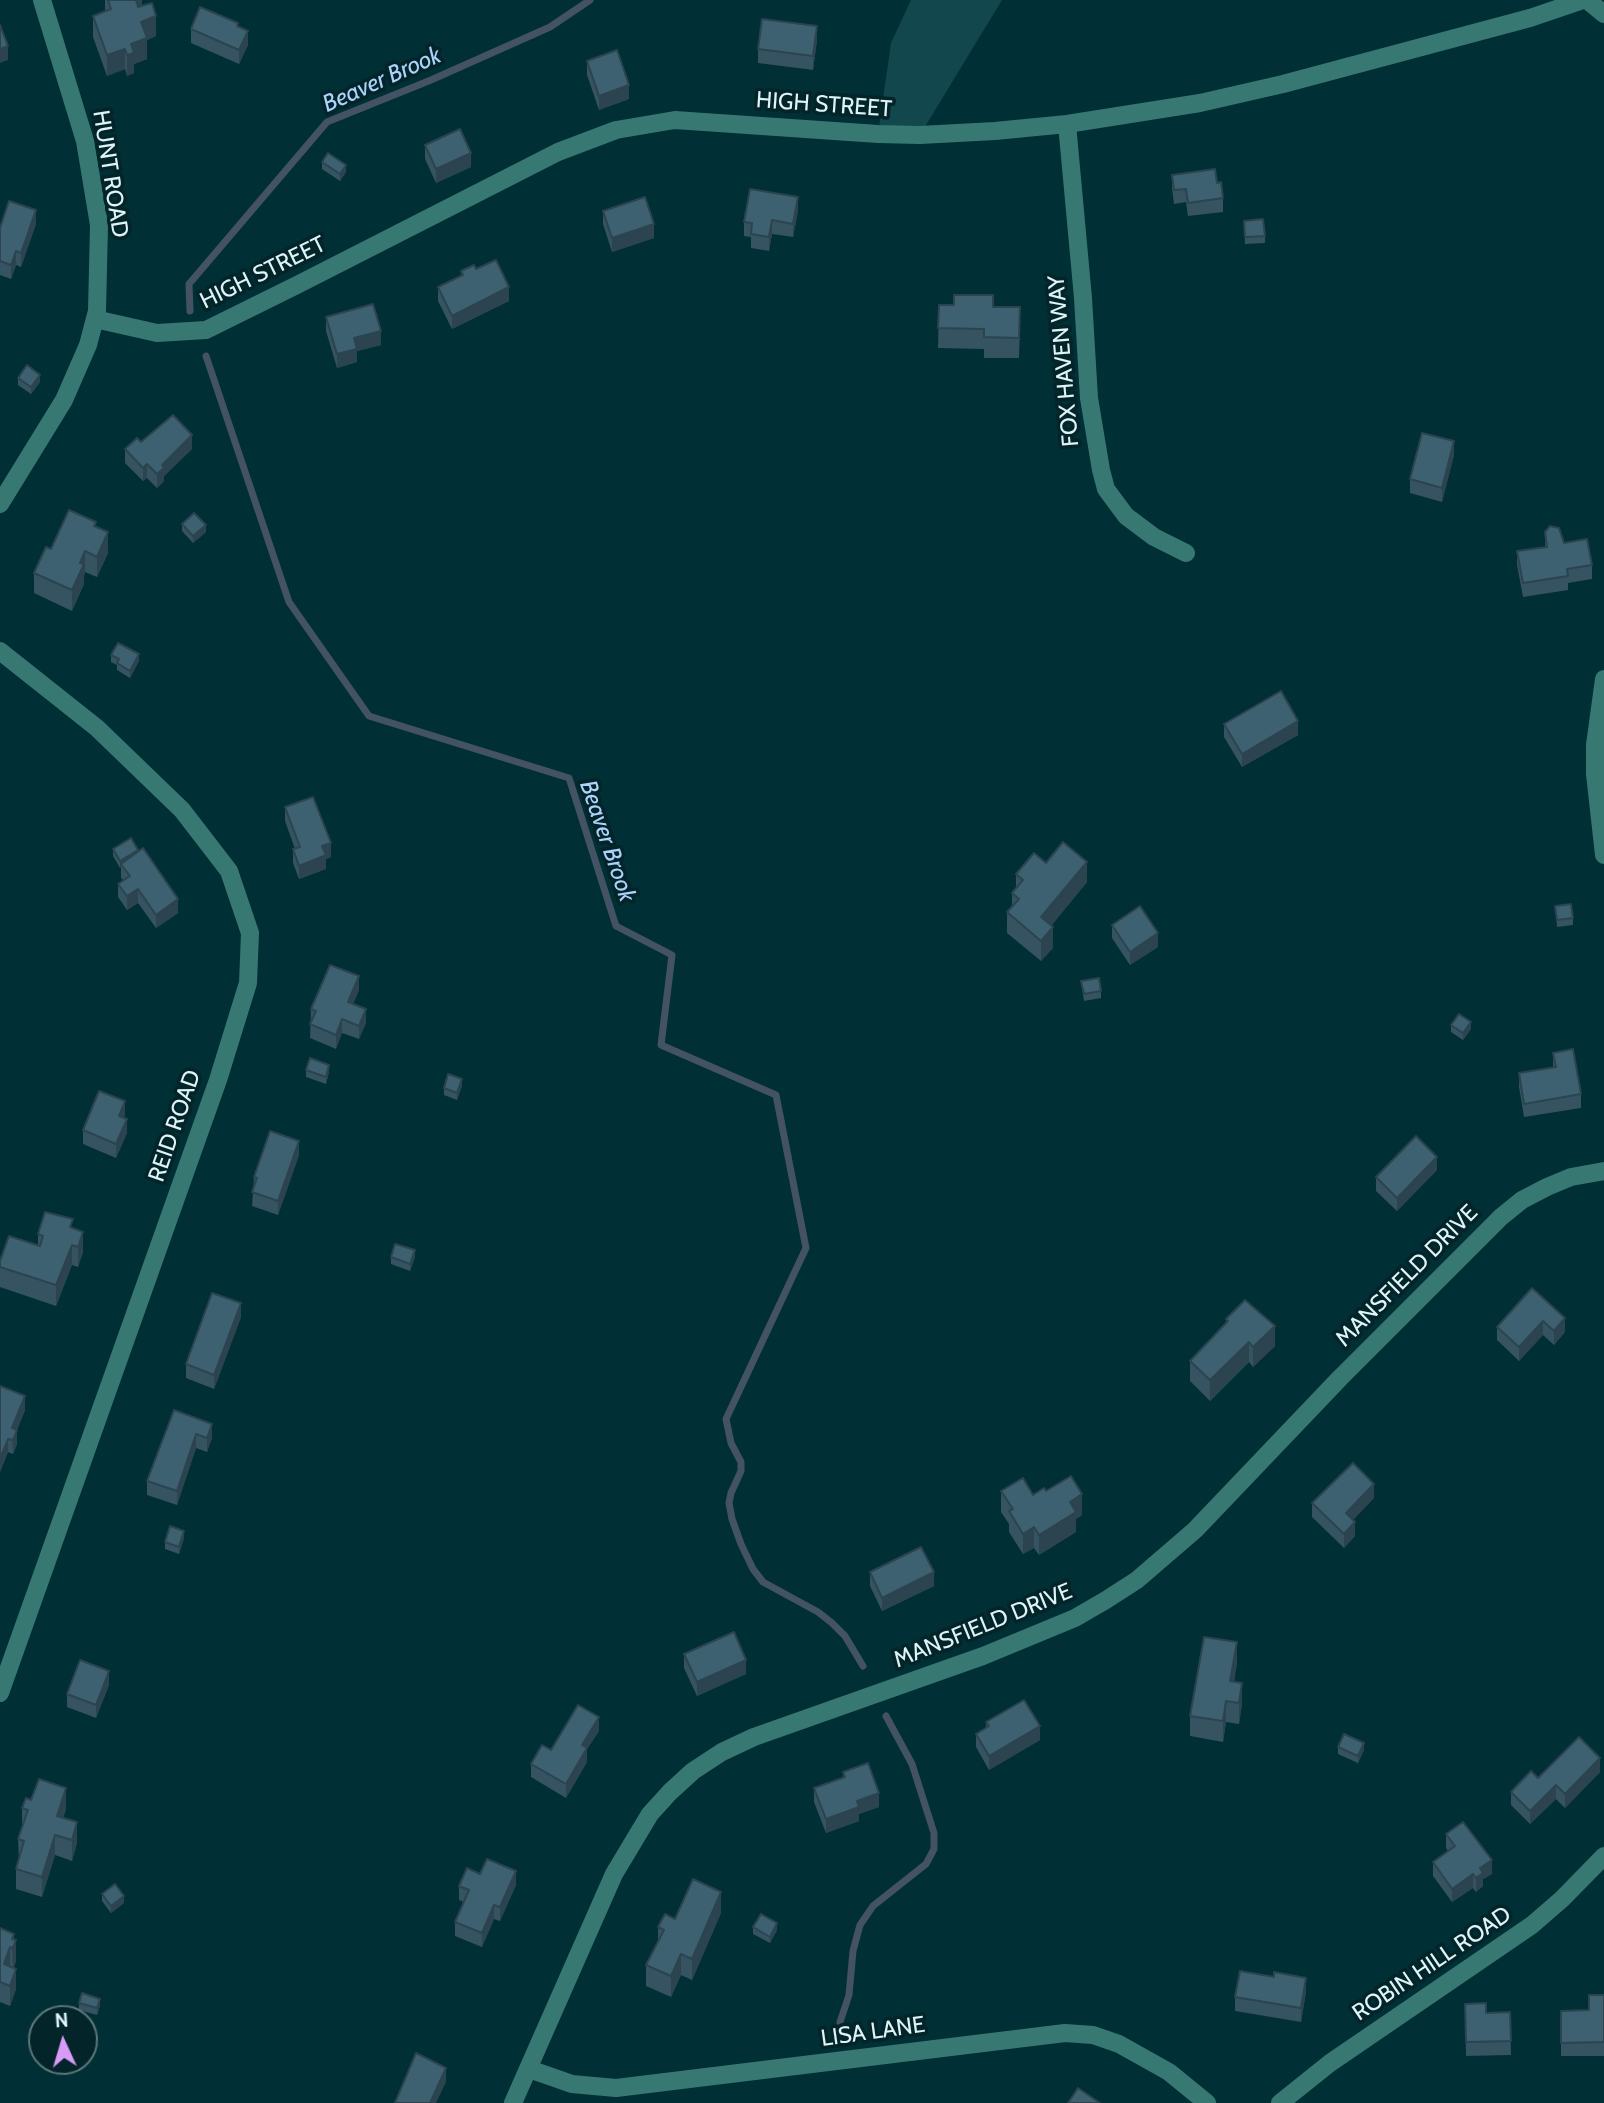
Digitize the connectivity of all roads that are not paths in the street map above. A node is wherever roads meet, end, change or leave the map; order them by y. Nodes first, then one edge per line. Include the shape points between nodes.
1 (42, 0) edge
2 (1585, 0) edge
3 (1604, 14) edge
4 (1067, 124) junction
5 (95, 319) junction
6 (0, 504) edge
7 (1186, 553) dead end
8 (0, 651) edge
9 (1604, 679) edge
10 (1604, 855) edge
11 (1604, 1171) edge
12 (0, 1693) edge
13 (1604, 1856) edge
14 (529, 2069) junction
15 (513, 2103) edge
16 (1207, 2103) edge
17 (1280, 2103) edge

1 - 5 street, HUNT ROAD via 85,141 99,225
2 - 3 street
2 - 4 street, HIGH STREET via 1283,84
4 - 5 street, HIGH STREET via 920,135 709,121 644,124 558,152 206,330 157,334
4 - 7 street, FOX HAVEN WAY via 1089,397 1101,470 1107,489 1126,516
5 - 6 street, HUNT ROAD via 64,400
8 - 12 street, REID ROAD via 97,728 182,810 229,871 250,933 248,983 218,1080
9 - 10 street via 1595,774
11 - 14 street, MANSFIELD DRIVE via 1547,1187 1501,1217 1195,1530 1106,1601 995,1651 754,1737 693,1771 650,1814 626,1852
13 - 17 street, ROBIN HILL ROAD via 1532,1925 1330,2063
14 - 15 street, MANSFIELD DRIVE
14 - 16 street, LISA LANE via 572,2084 616,2088 1065,2033 1093,2035 1119,2044 1169,2072

